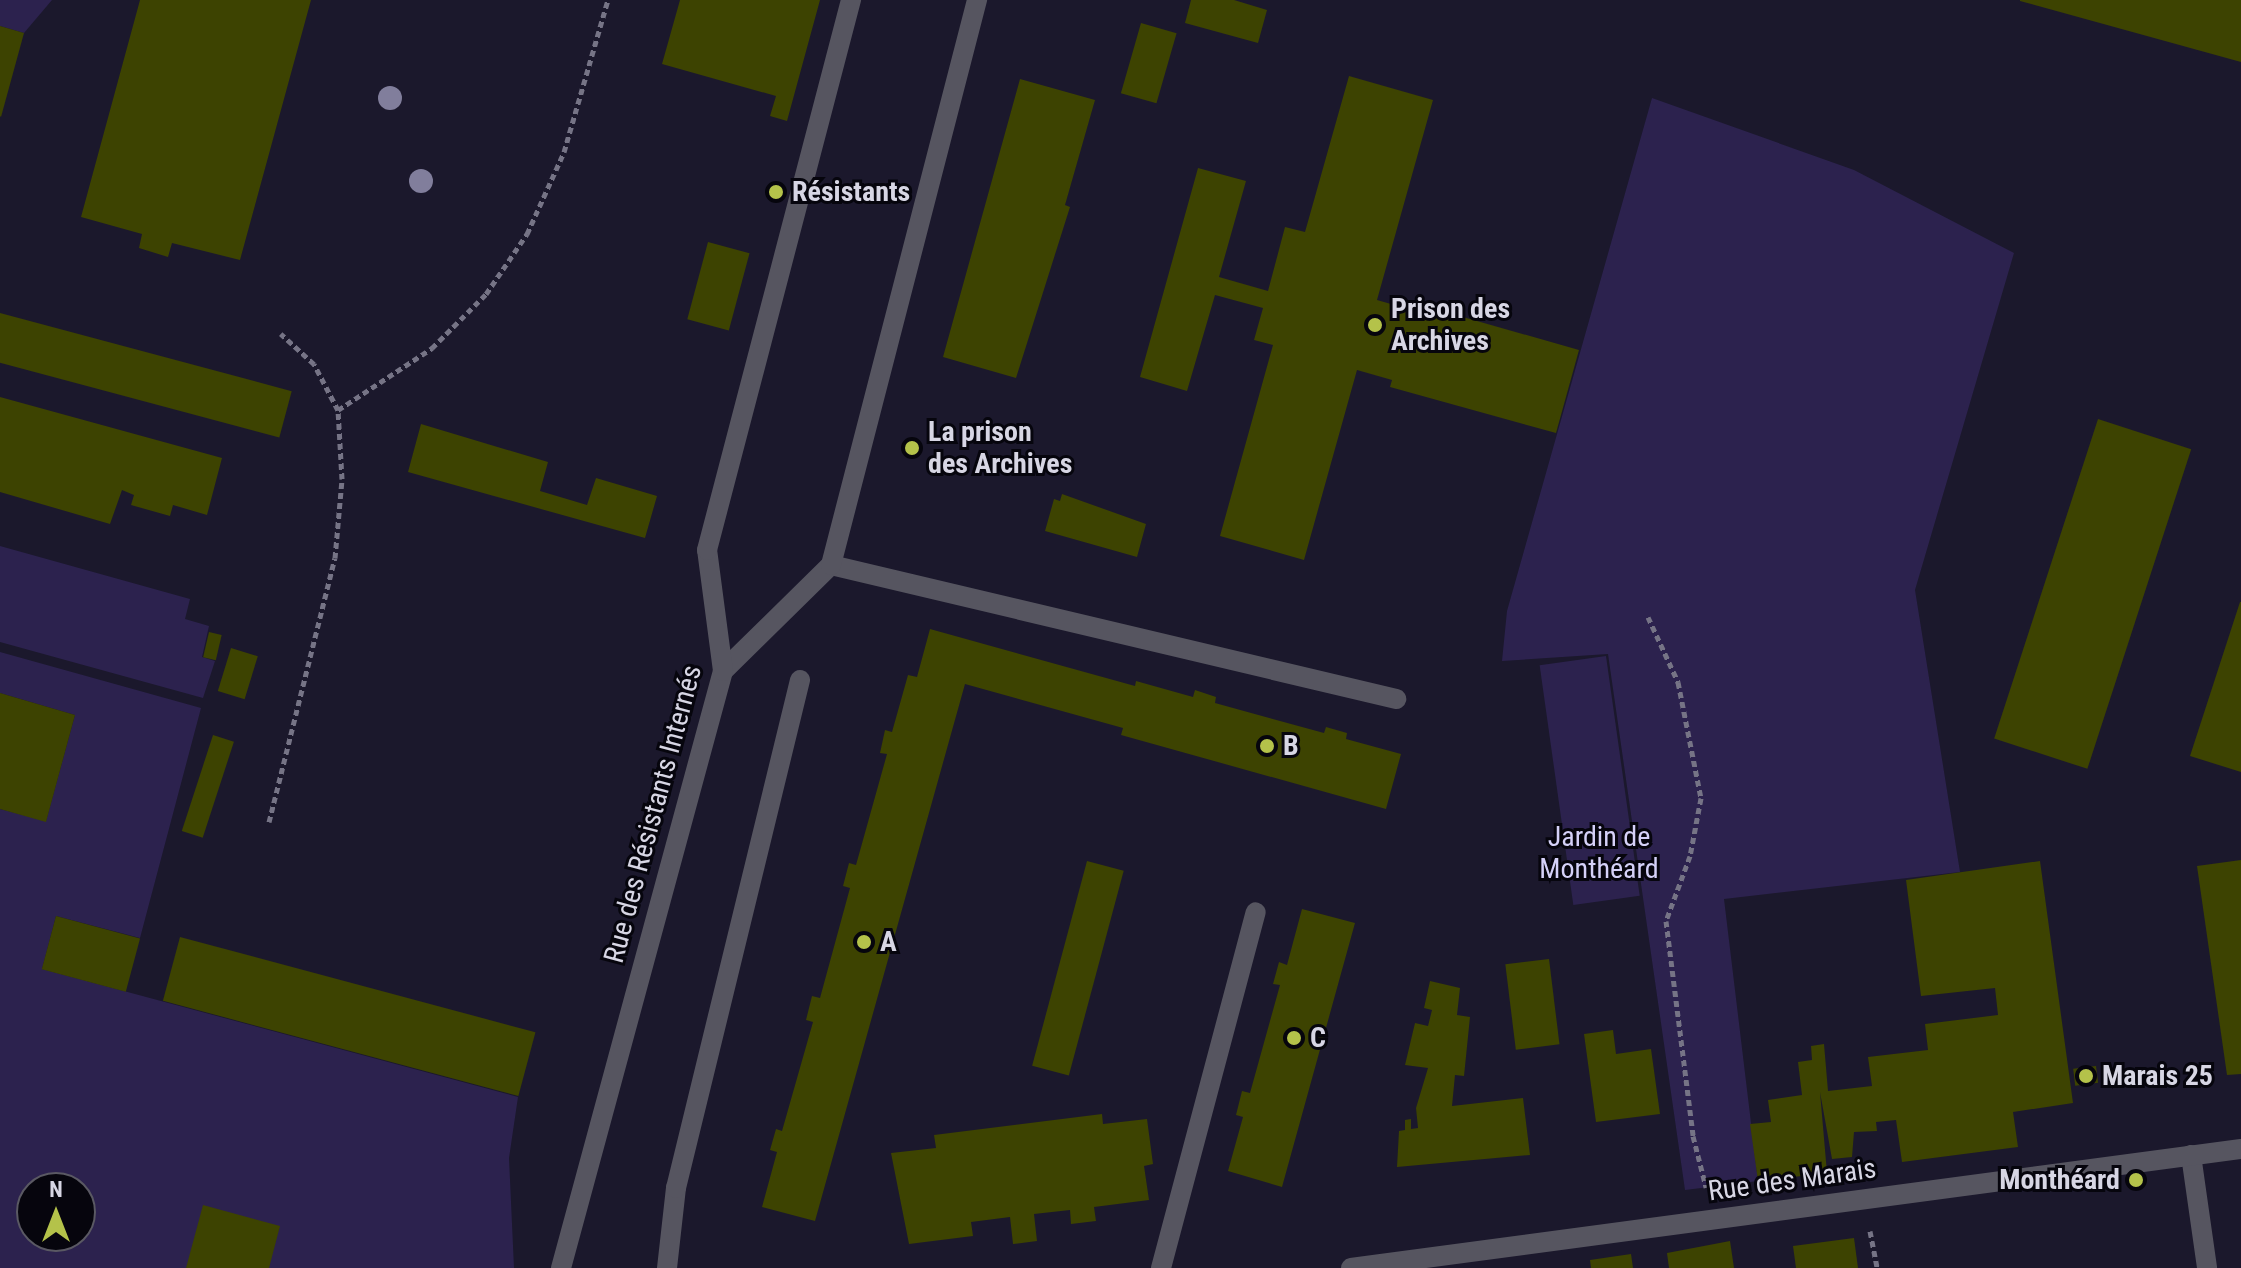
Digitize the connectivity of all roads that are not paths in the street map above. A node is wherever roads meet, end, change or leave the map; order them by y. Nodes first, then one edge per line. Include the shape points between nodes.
1 (851, 0) edge
2 (977, 0) edge
3 (831, 565) junction
4 (723, 671) junction
5 (800, 680) dead end
6 (1396, 699) dead end
7 (1256, 912) dead end
8 (2241, 1149) edge
9 (2191, 1155) junction
10 (561, 1268) edge
11 (667, 1268) edge
12 (1161, 1268) edge
13 (1351, 1268) edge
14 (2207, 1268) edge

1 - 4 street, Rue des Résistants Internés via 707,550
2 - 3 street
3 - 4 street
3 - 6 street
4 - 10 street, Rue des Résistants Internés
5 - 11 street via 676,1188
7 - 12 street
8 - 9 street, Rue des Marais
9 - 13 street, Rue des Marais
9 - 14 street

